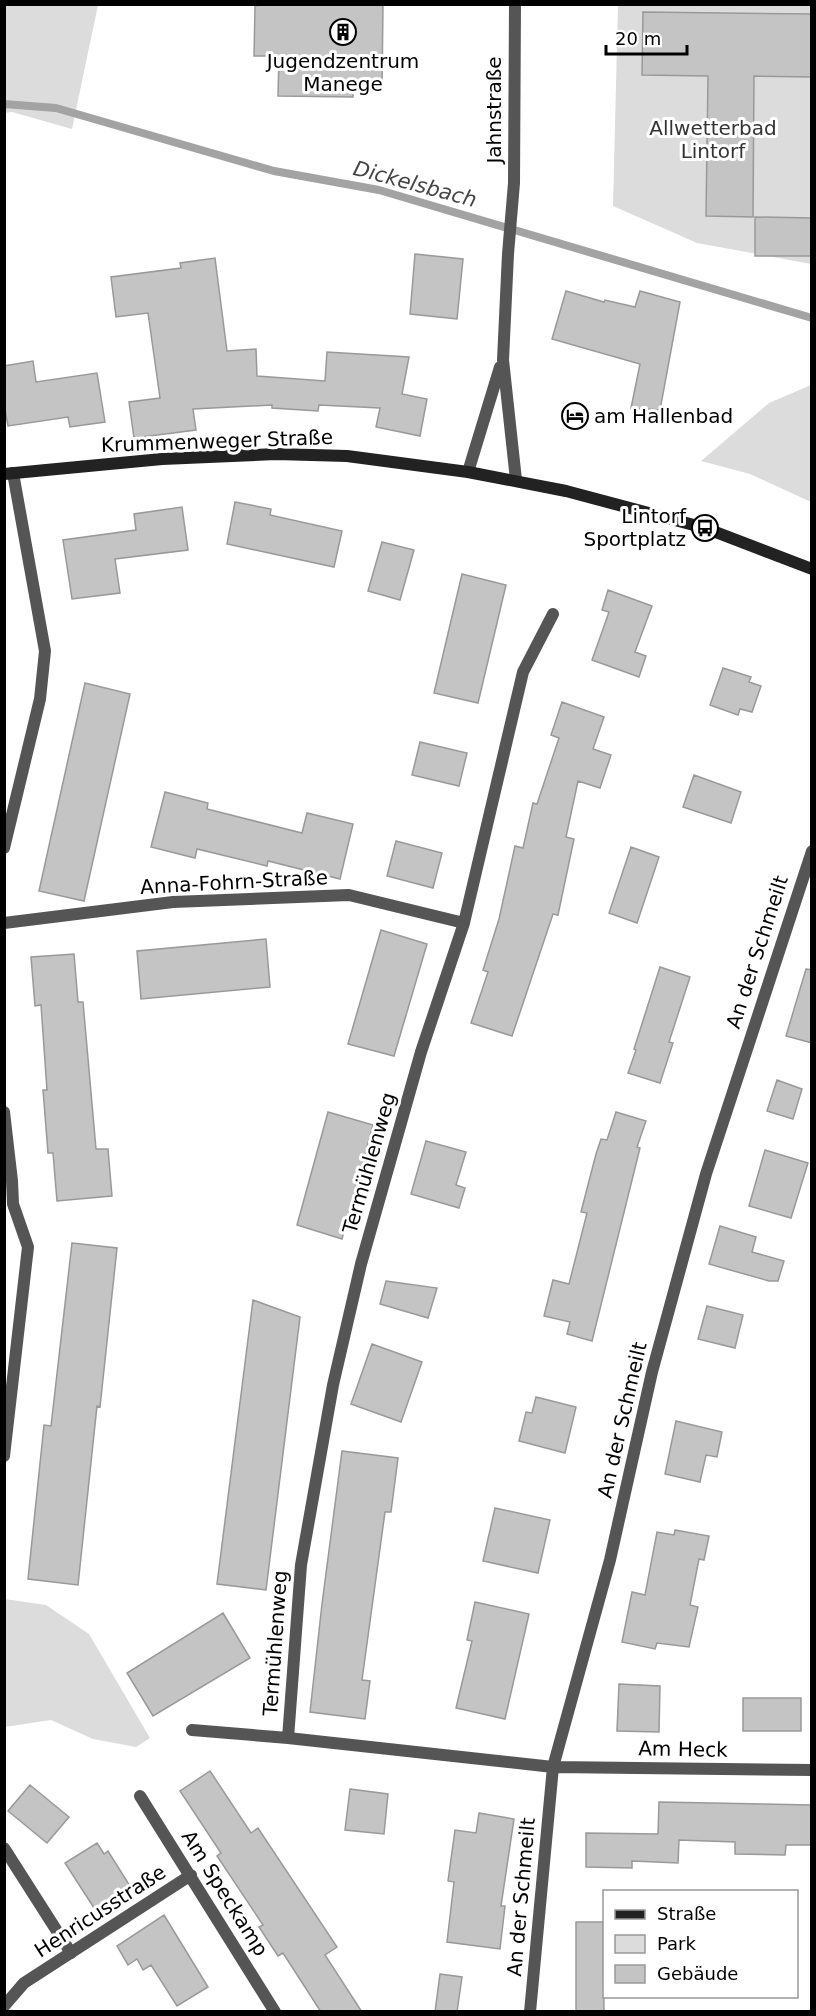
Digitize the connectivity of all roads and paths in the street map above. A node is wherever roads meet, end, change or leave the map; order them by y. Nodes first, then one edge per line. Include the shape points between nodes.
1 (514, 4) edge
2 (502, 360) junction
3 (468, 472) junction
4 (9, 474) edge
5 (516, 480) junction
6 (812, 569) edge
7 (553, 614) dead end
8 (4, 848) edge
9 (812, 851) edge
10 (464, 922) junction
11 (4, 923) edge
12 (4, 1112) edge
13 (4, 1456) edge
14 (192, 1730) dead end
15 (288, 1738) junction
16 (553, 1767) junction
17 (812, 1770) edge
18 (140, 1796) dead end
19 (4, 1848) edge
20 (191, 1875) junction
21 (70, 1953) junction
22 (4, 2006) edge
23 (275, 2012) edge
24 (530, 2012) edge

1 - 2 street, Jahnstraße via 513,194
2 - 3 street, Jahnstraße
2 - 5 street, Jahnstraße
3 - 4 main road, Krummenweger Straße via 347,456 276,454 162,459
3 - 5 main road, Krummenweger Straße
4 - 8 street via 45,651 40,699
5 - 6 main road, Krummenweger Straße via 705,528
7 - 10 street, Termühlenweg via 523,672
9 - 16 street, An der Schmeilt via 706,1174 652,1372 610,1560
10 - 11 street, Anna-Fohrn-Straße via 349,895 172,902
10 - 15 street, Termühlenweg via 421,1052 361,1263 333,1385 300,1565
12 - 13 street via 13,1204 28,1247
14 - 15 street, Termühlenweg
15 - 16 street, Termühlenweg
16 - 17 street, Am Heck
16 - 24 street, An der Schmeilt
18 - 20 street, Am Speckamp
19 - 21 street
20 - 21 street, Henricusstraße
20 - 23 street, Am Speckamp
21 - 22 street, Henricusstraße via 24,1983

